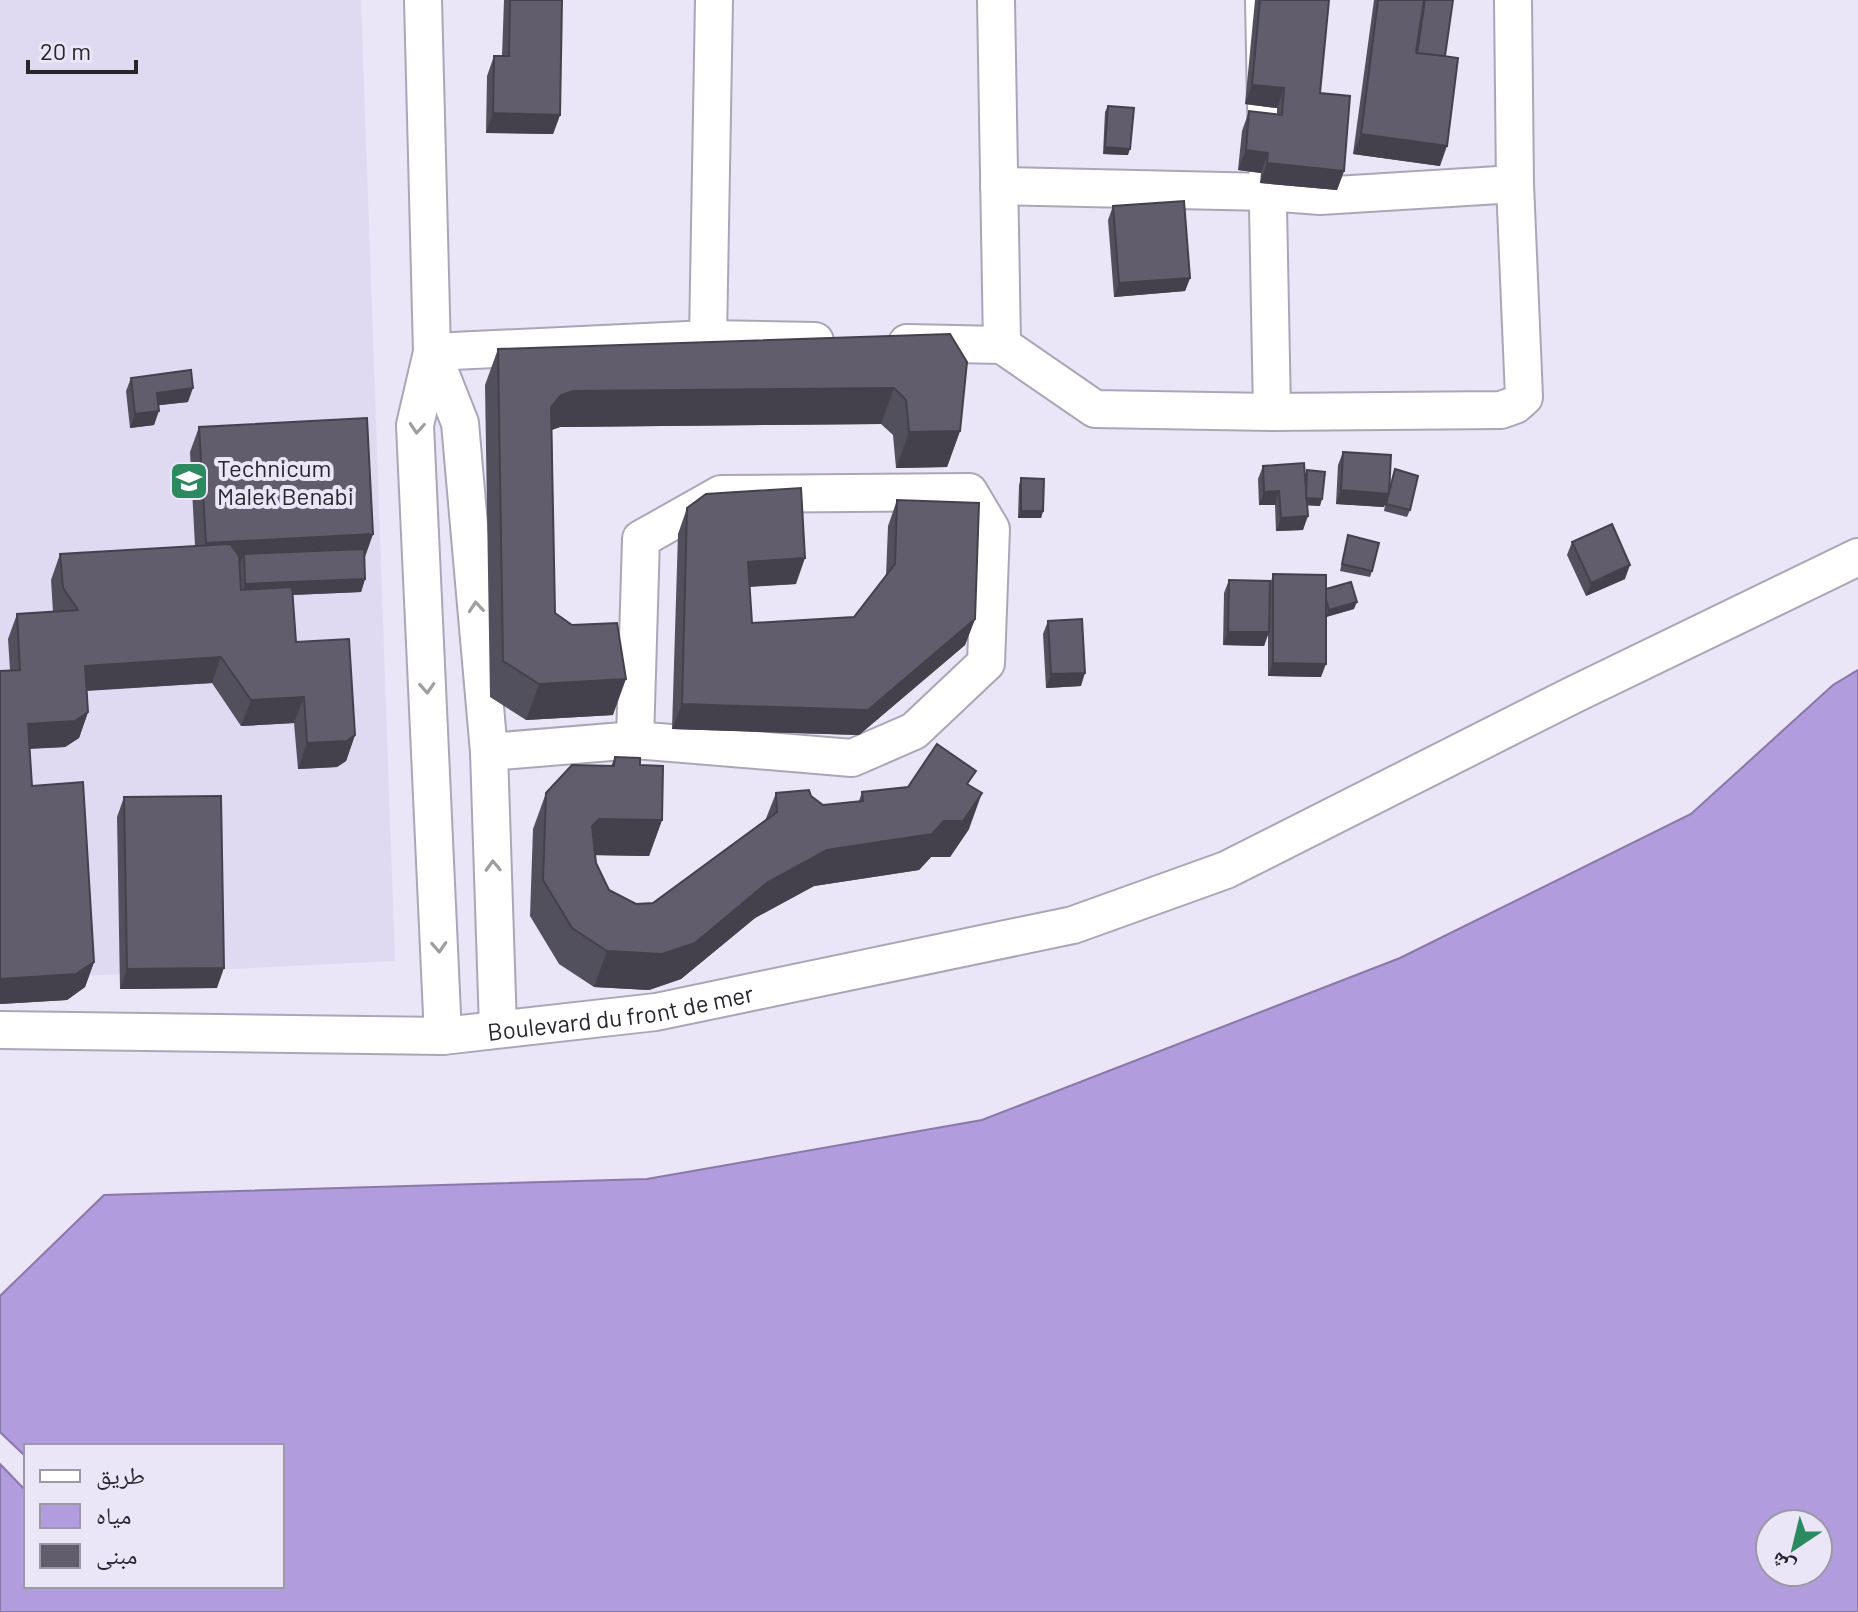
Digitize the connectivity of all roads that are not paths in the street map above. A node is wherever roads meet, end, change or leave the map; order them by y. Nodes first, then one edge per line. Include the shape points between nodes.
1 (423, 0) edge
2 (714, 0) edge
3 (996, 0) edge
4 (1264, 0) edge
5 (1513, 0) edge
6 (1515, 184) junction
7 (999, 186) junction
8 (1268, 192) junction
9 (708, 339) junction
10 (1002, 345) junction
11 (432, 352) junction
12 (1272, 412) junction
13 (1858, 557) edge
14 (635, 740) junction
15 (489, 752) junction
16 (498, 1028) junction
17 (0, 1030) edge
18 (443, 1036) junction

1 - 11 street
2 - 9 street
3 - 7 street
4 - 8 street
5 - 6 street
6 - 8 street via 1320,196
6 - 12 street via 1524,397 1501,410
7 - 8 street
7 - 10 street
8 - 12 street
9 - 10 street
9 - 11 street
10 - 12 street via 1095,409
15 -> 11 street via 460,423
11 -> 18 street via 415,425
13 - 16 street, Boulevard du front de mer via 1226,870 1057,928 656,1012
14 - 14 street via 641,539 721,494 969,492 991,529 986,663 914,731 852,758
14 - 15 street
16 -> 15 street
16 - 18 street, Boulevard du front de mer
17 - 18 street, Boulevard du front de mer

